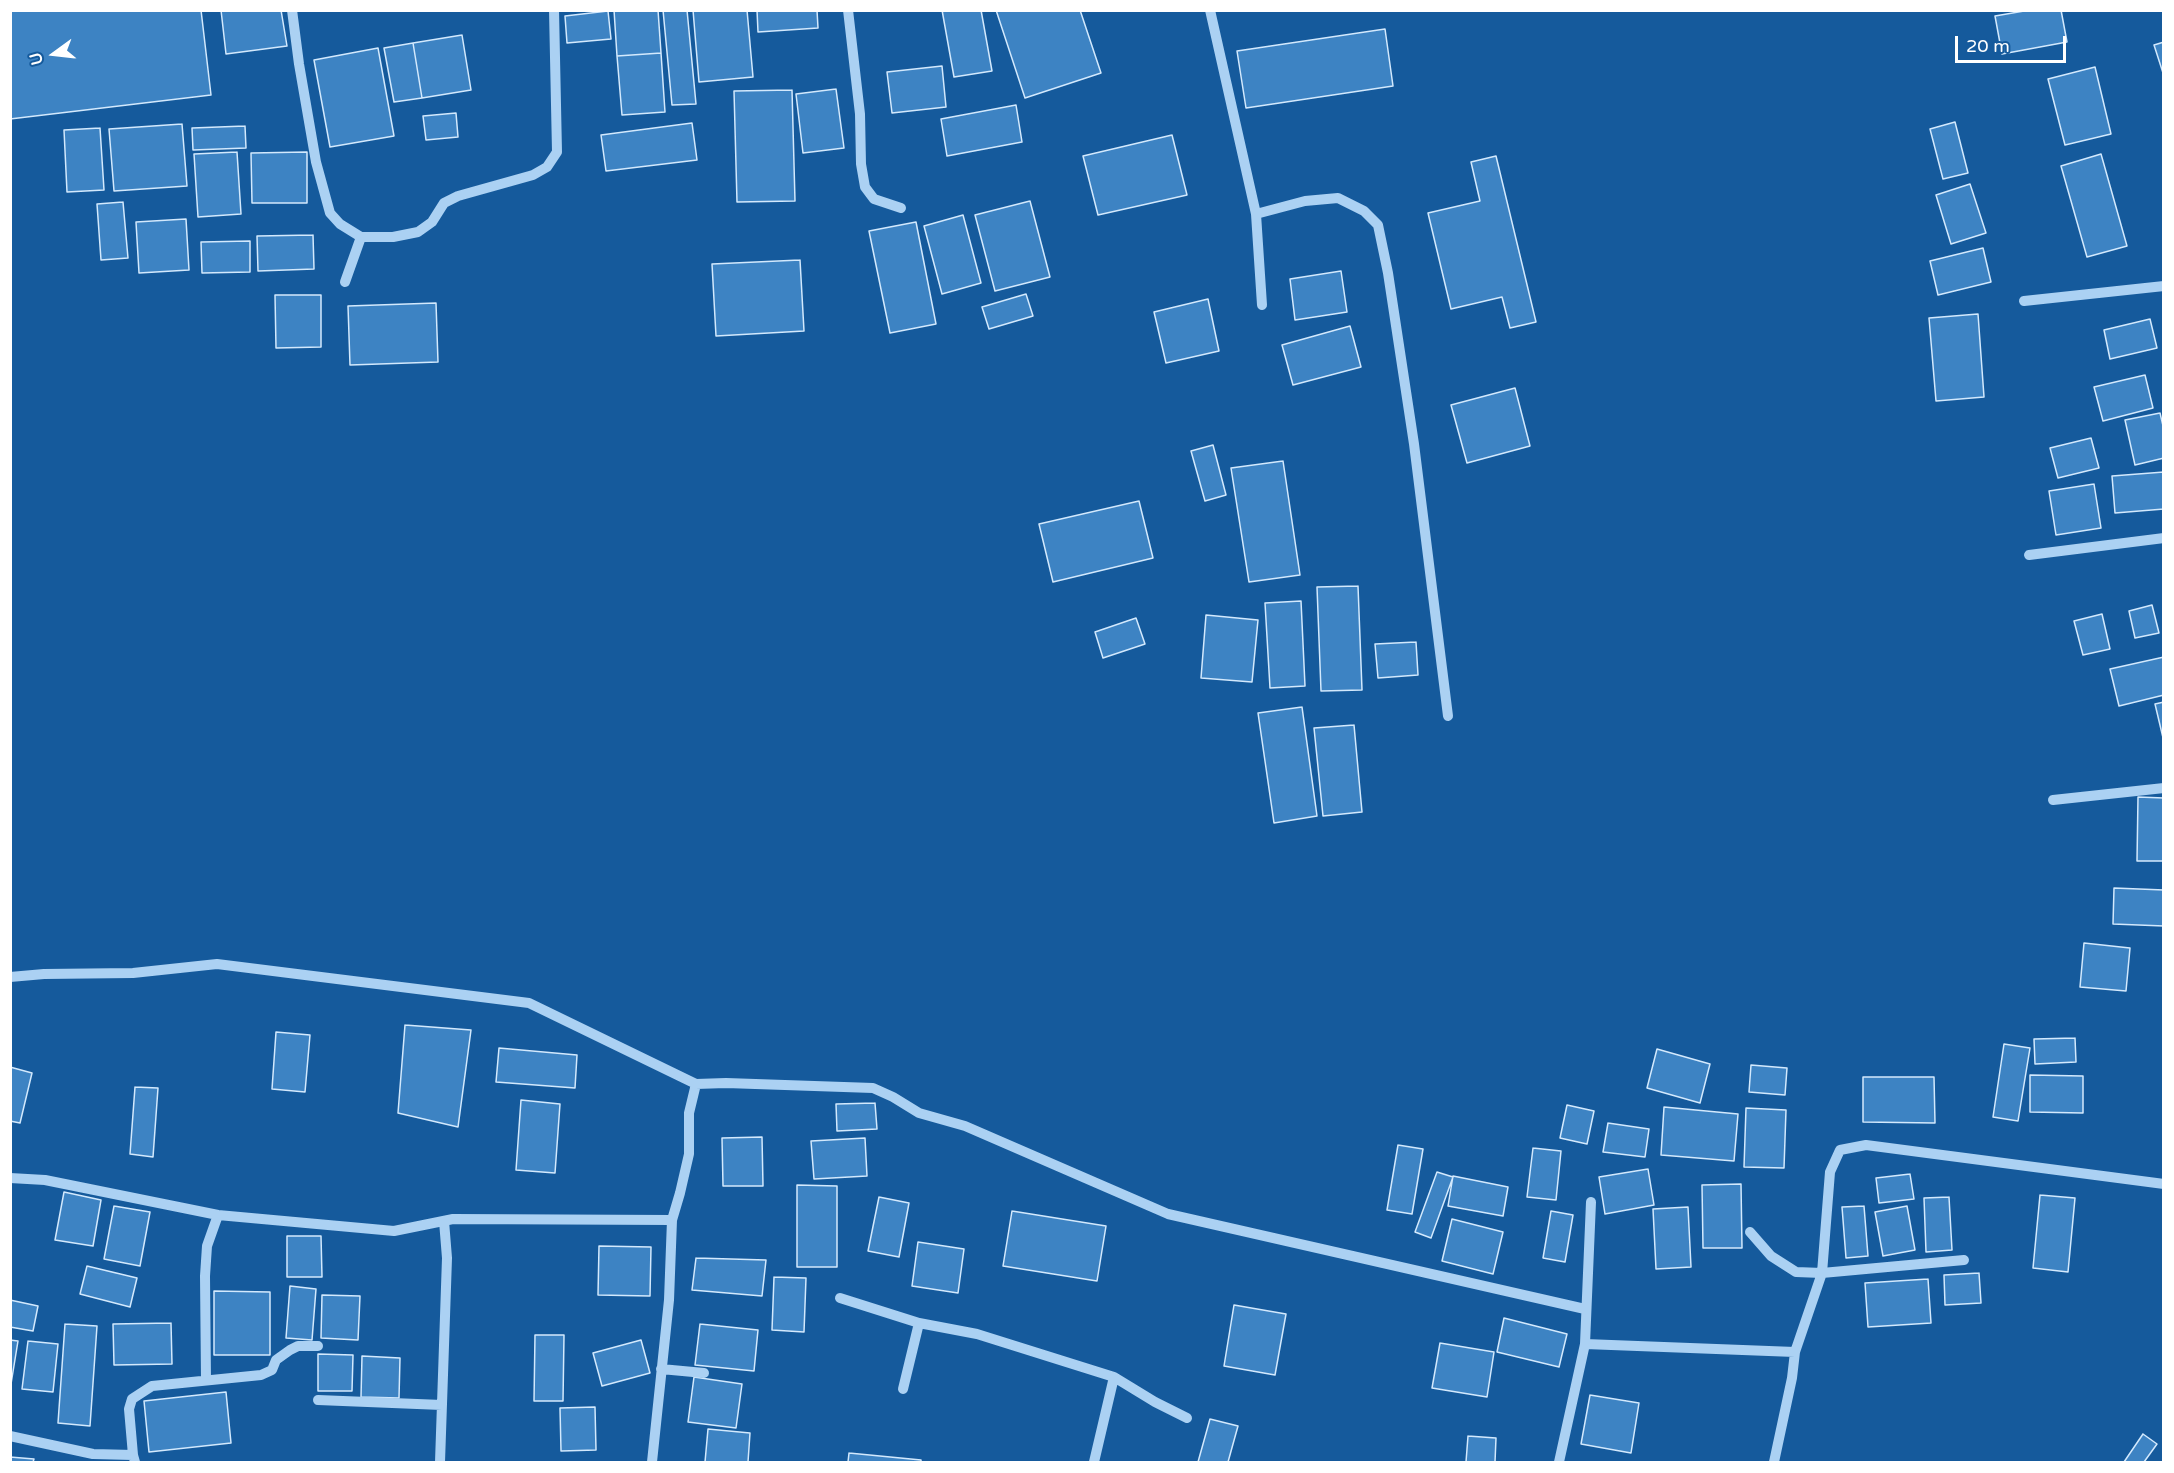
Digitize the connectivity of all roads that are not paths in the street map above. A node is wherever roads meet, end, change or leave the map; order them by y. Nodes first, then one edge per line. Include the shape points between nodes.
1 (292, 10) edge
2 (554, 10) edge
3 (848, 10) edge
4 (1210, 10) edge
5 (901, 208) dead end
6 (1256, 214) junction
7 (361, 237) junction
8 (345, 282) dead end
9 (2163, 286) edge
10 (2024, 301) dead end
11 (1262, 305) dead end
12 (2163, 538) edge
13 (2029, 555) dead end
14 (1448, 716) dead end
15 (2163, 788) edge
16 (2053, 800) dead end
17 (10, 977) edge
18 (696, 1084) junction
19 (10, 1178) edge
20 (2163, 1184) edge
21 (1591, 1202) dead end
22 (218, 1215) junction
23 (672, 1220) junction
24 (444, 1221) junction
25 (1750, 1232) dead end
26 (1964, 1260) dead end
27 (1821, 1273) junction
28 (840, 1298) dead end
29 (1585, 1309) junction
30 (919, 1323) junction
31 (1585, 1344) junction
32 (318, 1346) dead end
33 (1795, 1352) junction
34 (662, 1369) junction
35 (704, 1373) dead end
36 (1114, 1377) junction
37 (206, 1380) junction
38 (903, 1389) dead end
39 (318, 1400) dead end
40 (442, 1405) junction
41 (1188, 1418) dead end
42 (10, 1436) edge
43 (134, 1459) edge
44 (440, 1462) edge
45 (652, 1462) edge
46 (1094, 1462) edge
47 (1559, 1462) edge
48 (1774, 1462) edge

1 - 7 street via 316,162 330,213 339,224
2 - 7 street via 556,152 547,167 444,203 432,222 418,232
3 - 5 street via 865,187 874,199
4 - 6 street
6 - 11 street
6 - 14 street via 1305,201 1338,198 1364,211 1378,225 1414,444
7 - 8 street
9 - 10 street
12 - 13 street
15 - 16 street
17 - 18 street via 133,973 217,964 529,1003
18 - 23 street via 689,1113 689,1154
18 - 29 street via 873,1088 919,1113 964,1126 1168,1214
19 - 22 street via 45,1180
20 - 27 street via 1866,1145 1840,1150 1830,1172
21 - 29 street
22 - 24 street via 394,1231
22 - 37 street via 207,1246
23 - 24 street
23 - 34 street
24 - 40 street via 447,1258
25 - 27 street via 1771,1256 1796,1272
26 - 27 street
27 - 33 street
28 - 30 street
29 - 31 street
30 - 36 street via 977,1334
30 - 38 street
31 - 33 street
31 - 47 street
32 - 37 street via 298,1346 261,1375
33 - 48 street
34 - 35 street
34 - 45 street
36 - 41 street
36 - 46 street
37 - 43 street via 152,1386 132,1399 129,1409
39 - 40 street
40 - 44 street
42 - 43 street

